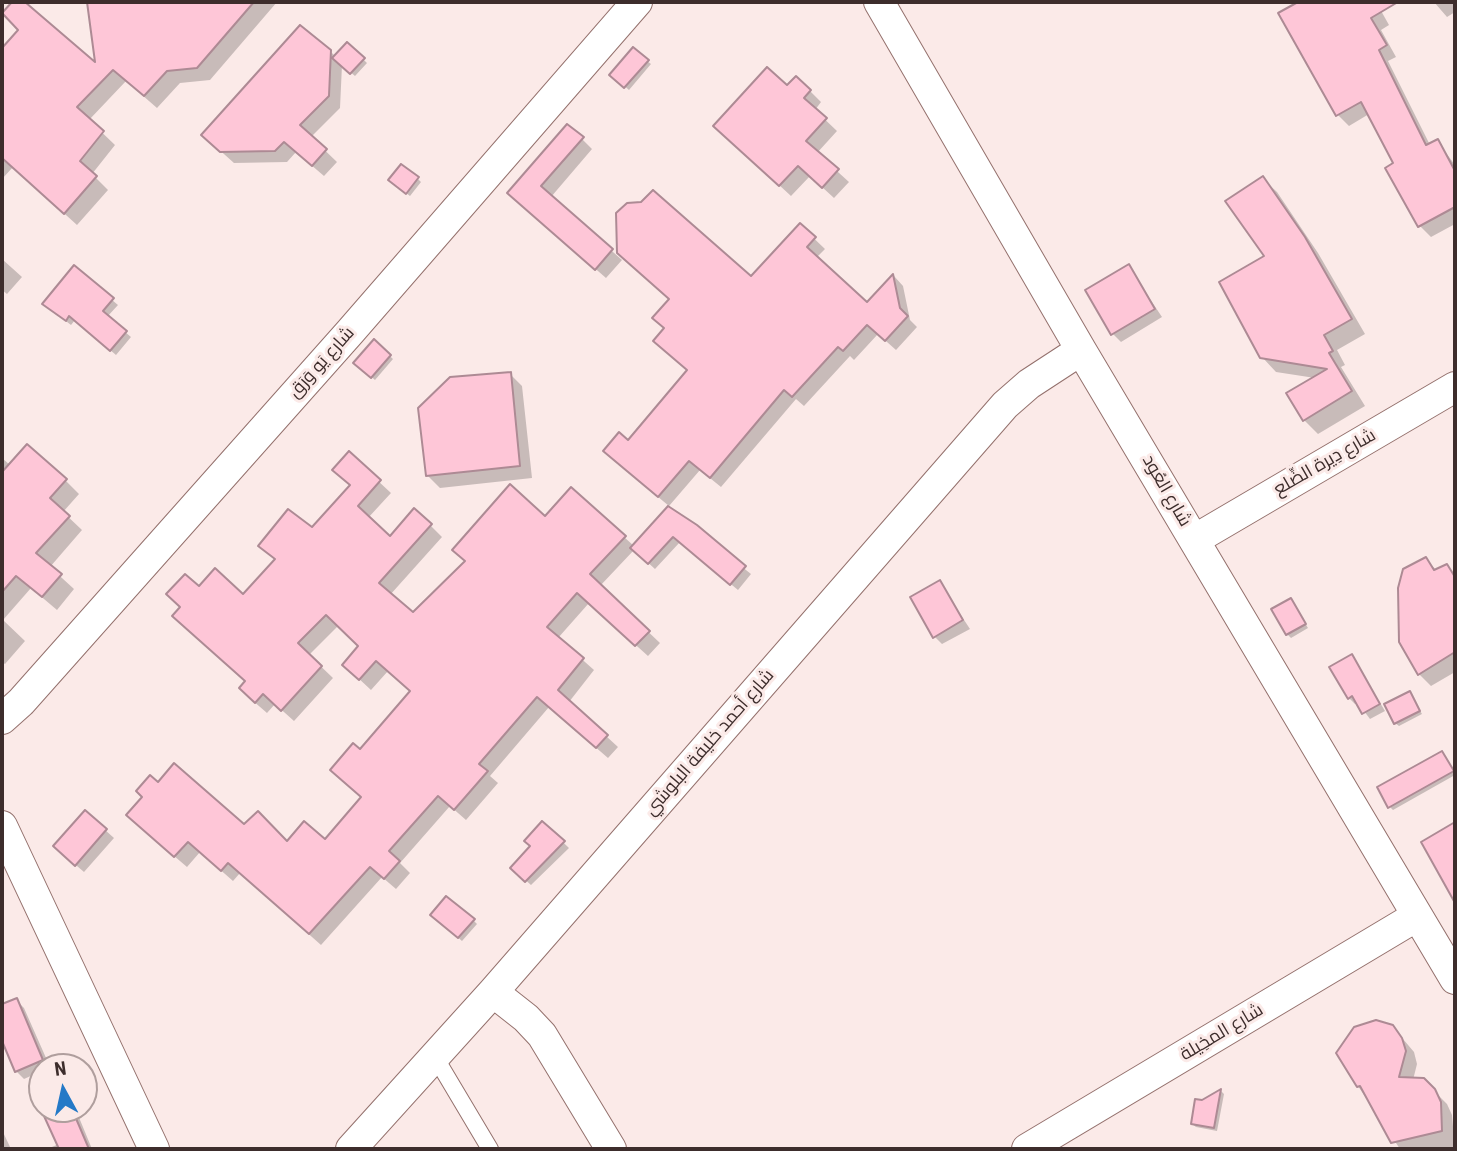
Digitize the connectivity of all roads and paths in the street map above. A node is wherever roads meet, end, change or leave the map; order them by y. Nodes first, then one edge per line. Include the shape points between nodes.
1 (637, 2) edge
2 (879, 2) edge
3 (1081, 350) junction
4 (1455, 387) edge
5 (1194, 540) junction
6 (2, 719) edge
7 (2, 826) edge
8 (1417, 916) junction
9 (1455, 979) edge
10 (493, 992) junction
11 (434, 1055) junction
12 (154, 1149) edge
13 (351, 1149) edge
14 (490, 1149) edge
15 (611, 1149) edge
16 (1027, 1149) edge

1 - 6 street, شارع يَو وَرَق via 350,332
2 - 3 street, شارع العُود
3 - 5 street, شارع العُود
3 - 10 street, شارع أحمد خليفة البلوشي via 1005,405
4 - 5 street, شارع دِيرة الضِّلع
5 - 8 street, شارع العُود
7 - 12 street
8 - 9 street, شارع العُود
8 - 16 street, شارع المخِيلة
10 - 11 street, شارع أحمد خليفة البلوشي
10 - 15 street via 542,1035
11 - 13 street, شارع أحمد خليفة البلوشي
11 - 14 lane

